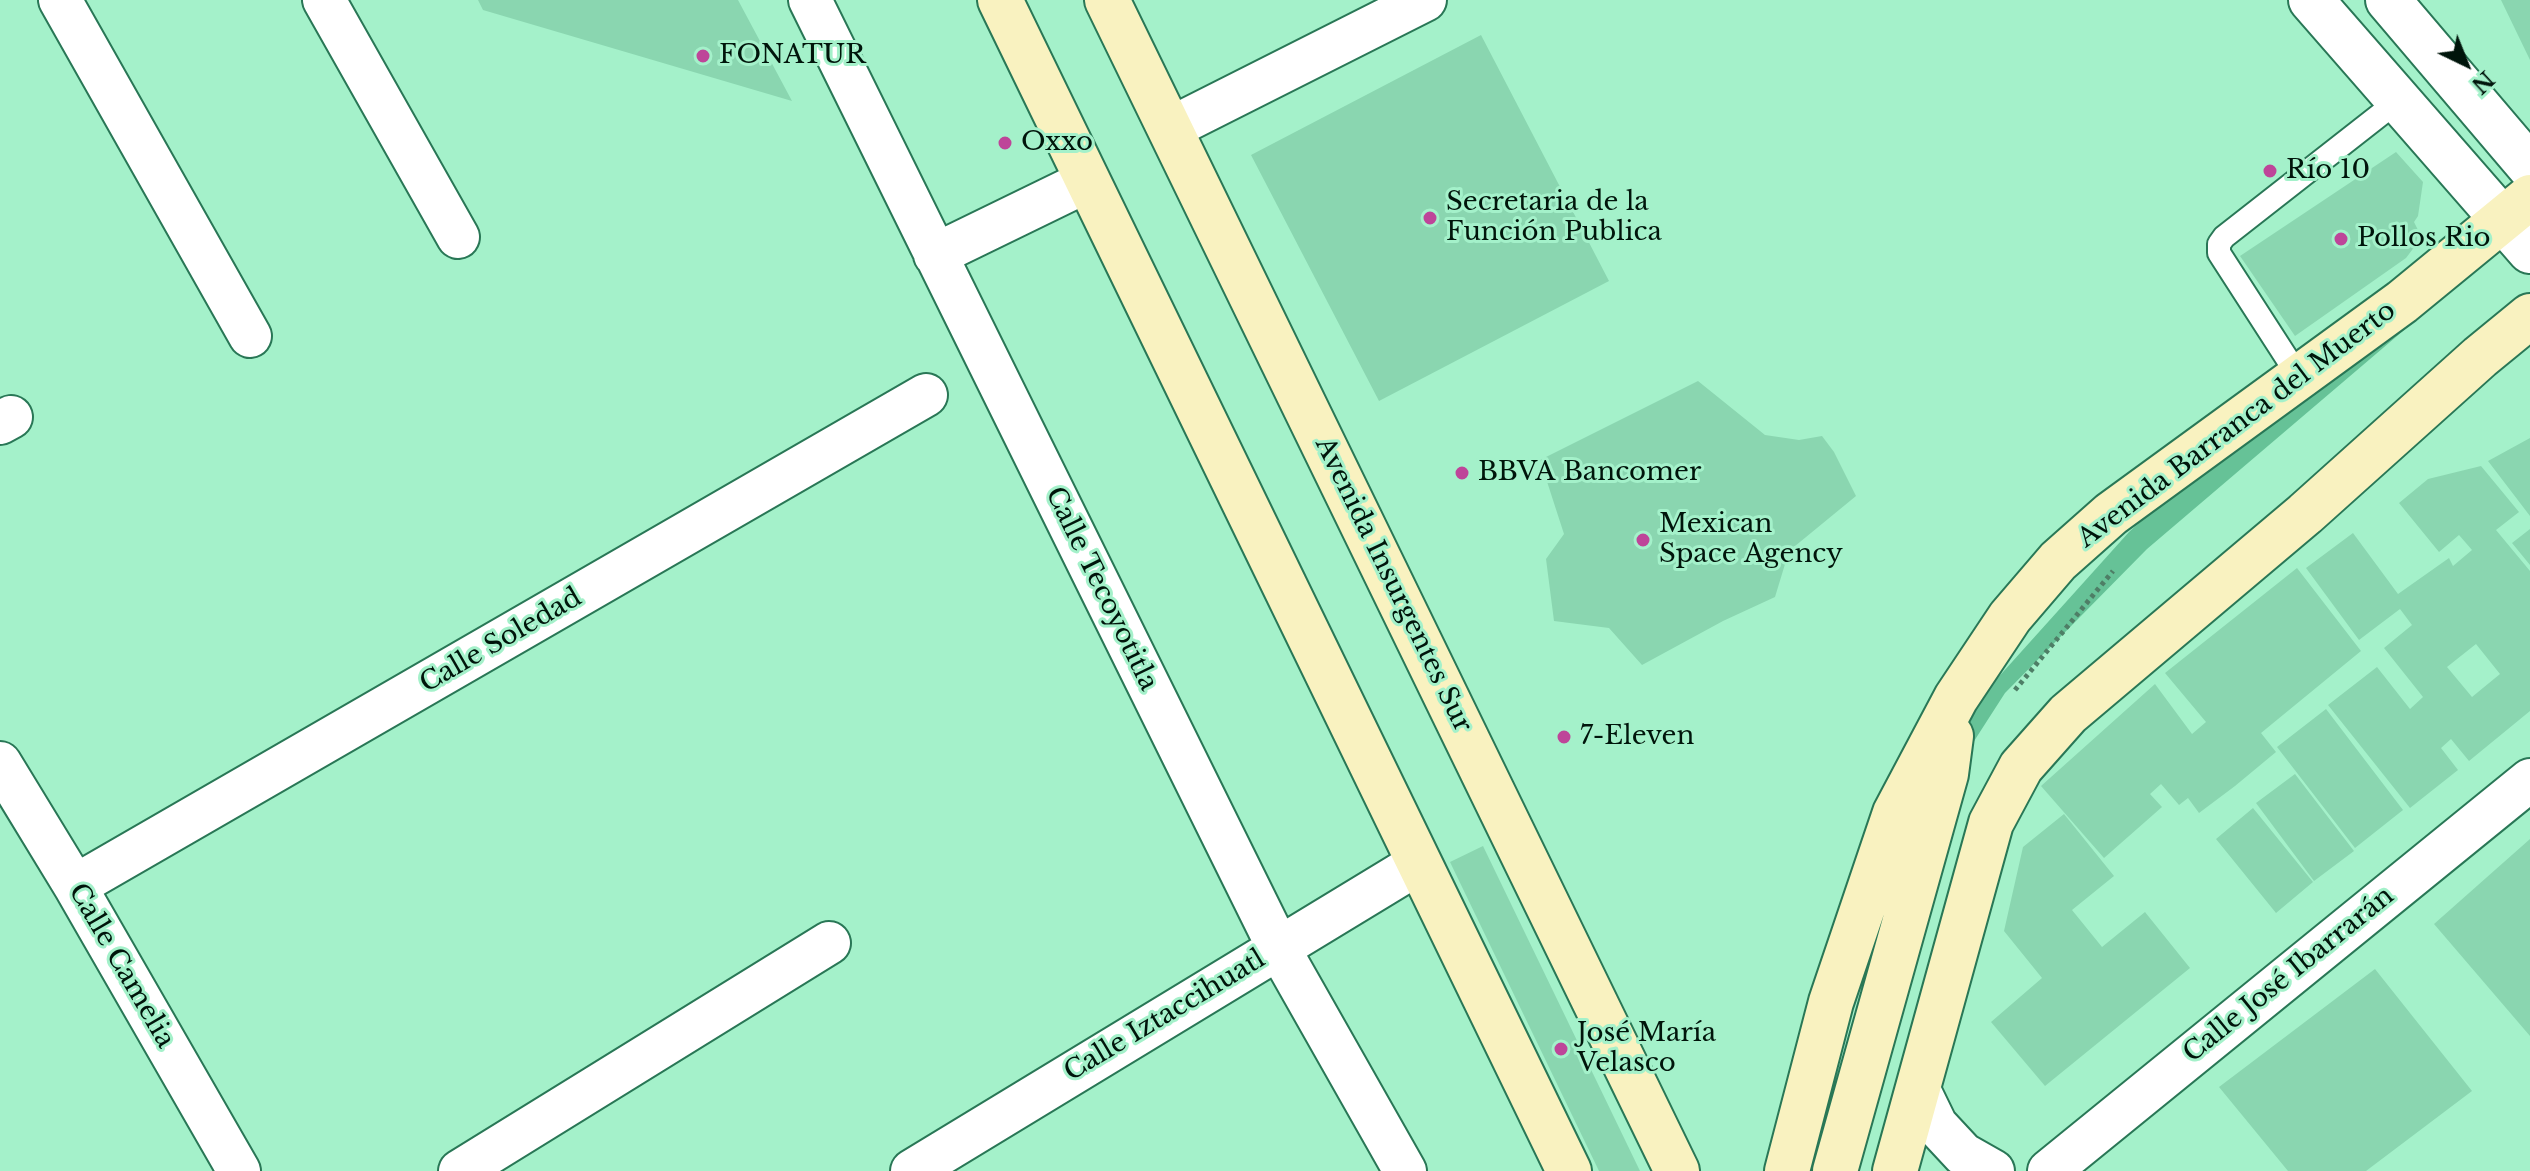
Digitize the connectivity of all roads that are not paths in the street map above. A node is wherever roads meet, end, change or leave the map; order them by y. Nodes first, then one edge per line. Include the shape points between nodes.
1 (60, 0) edge
2 (324, 0) edge
3 (810, 0) edge
4 (1000, 0) edge
5 (1107, 0) edge
6 (1425, 0) edge
7 (2311, 0) edge
8 (2388, 0) edge
9 (2399, 100) junction
10 (1171, 128) junction
11 (2530, 167) edge
12 (1087, 181) junction
13 (2521, 223) edge
14 (458, 237) dead end
15 (935, 255) junction
16 (2530, 316) edge
17 (2530, 335) edge
18 (250, 336) dead end
19 (2480, 357) junction
20 (2299, 377) junction
21 (926, 395) dead end
22 (1956, 698) junction
23 (0, 763) edge
24 (2530, 780) edge
25 (1419, 863) junction
26 (75, 886) junction
27 (829, 943) dead end
28 (1278, 947) junction
29 (1919, 1090) junction
30 (239, 1171) edge
31 (460, 1171) edge
32 (912, 1171) edge
33 (1405, 1171) edge
34 (1569, 1171) edge
35 (1677, 1171) edge
36 (1787, 1171) edge
37 (1835, 1171) edge
38 (1895, 1171) edge
39 (1993, 1171) edge
40 (2049, 1171) edge

1 - 18 street
2 - 14 street
3 - 15 street, Calle Tecoyotitla
4 - 12 main road
5 - 10 main road, Avenida Insurgentes Sur
6 - 10 street
7 - 9 street
8 - 11 street
9 - 13 street
9 - 20 lane via 2219,244 2219,253
10 - 35 main road, Avenida Insurgentes Sur
12 - 15 street
12 - 25 main road
13 - 20 main road, Avenida Barranca del Muerto
15 - 28 street, Calle Tecoyotitla
16 - 19 main road
17 - 19 main road
19 - 29 main road via 2305,514 2068,714 2021,767 1991,823
20 - 22 main road, Avenida Barranca del Muerto via 2111,514 2058,561 2010,617
21 - 26 street, Calle Soledad
22 - 36 main road, Avenida Barranca del Muerto via 1895,813 1831,1002
22 - 37 main road via 1946,774
23 - 26 street, Calle Camelia
24 - 40 street, Calle José Ibarrarán
25 - 28 street, Calle Iztaccihuatl
25 - 34 main road
26 - 30 street, Calle Camelia
27 - 31 street
28 - 32 street, Calle Iztaccihuatl
28 - 33 street, Calle Tecoyotitla
29 - 38 main road
29 - 39 street via 1936,1125 1963,1154

